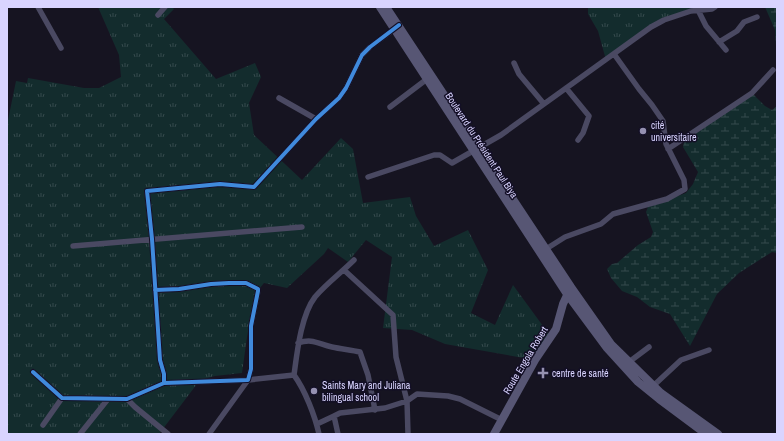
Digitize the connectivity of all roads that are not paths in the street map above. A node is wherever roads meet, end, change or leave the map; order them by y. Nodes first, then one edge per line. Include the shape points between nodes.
1 (38, 7) edge
2 (165, 7) edge
3 (380, 7) edge
4 (386, 7) edge
5 (715, 7) edge
6 (698, 10) junction
7 (158, 15) dead end
8 (757, 17) dead end
9 (396, 27) junction
10 (719, 42) junction
11 (61, 48) dead end
12 (726, 50) dead end
13 (614, 54) junction
14 (514, 63) dead end
15 (773, 70) dead end
16 (427, 79) junction
17 (566, 88) junction
18 (279, 98) dead end
19 (544, 104) junction
20 (390, 107) dead end
21 (316, 119) junction
22 (578, 140) dead end
23 (476, 149) junction
24 (668, 149) junction
25 (368, 177) dead end
26 (302, 227) dead end
27 (152, 239) junction
28 (73, 246) dead end
29 (546, 249) junction
30 (354, 260) dead end
31 (344, 270) junction
32 (155, 290) junction
33 (569, 291) junction
34 (298, 343) junction
35 (648, 348) dead end
36 (709, 350) dead end
37 (628, 362) junction
38 (32, 372) dead end
39 (294, 375) junction
40 (248, 380) junction
41 (164, 383) junction
42 (651, 388) junction
43 (62, 398) junction
44 (108, 399) junction
45 (127, 399) junction
46 (407, 401) junction
47 (375, 410) junction
48 (334, 416) junction
49 (502, 420) junction
50 (43, 424) dead end
51 (317, 424) junction
52 (80, 434) edge
53 (168, 434) edge
54 (208, 434) edge
55 (319, 434) edge
56 (338, 434) edge
57 (408, 434) edge
58 (494, 434) edge
59 (706, 434) edge
60 (718, 434) edge

1 - 11 street
2 - 7 street
3 - 9 main road, Boulevard du Président Paul Biya
4 - 9 main road, Boulevard du Président Paul Biya
5 - 6 street
6 - 10 street
6 - 13 street via 664,20
8 - 10 street via 744,22 737,31
9 - 16 main road, Boulevard du Président Paul Biya
9 - 21 street via 362,55 343,94
9 - 23 main road, Boulevard du Président Paul Biya
10 - 12 street
13 - 17 street
13 - 24 street via 664,121
14 - 19 street via 519,74
15 - 24 street via 752,93
16 - 20 street
16 - 23 main road, Boulevard du Président Paul Biya
17 - 19 street
17 - 22 street via 590,116
18 - 21 street
19 - 23 street via 501,135
21 - 27 street via 254,187 220,184 147,191
23 - 25 street via 452,163 434,154
23 - 29 main road, Boulevard du Président Paul Biya
23 - 33 main road, Boulevard du Président Paul Biya
24 - 29 street via 684,180 685,189 650,204 613,214 601,224 564,237
26 - 27 street
27 - 28 street
27 - 32 street
29 - 33 main road, Boulevard du Président Paul Biya
30 - 31 street
31 - 34 street via 313,300
31 - 46 street via 393,315 396,357
32 - 40 street via 229,283 246,283 258,289 251,326 251,369
32 - 41 street
33 - 37 main road
33 - 42 main road via 607,348 638,382
33 - 49 main road, Route Engola Robert via 556,329 535,360
34 - 39 street
34 - 47 street via 306,340 315,341 360,352
35 - 37 street
36 - 42 street via 681,360
37 - 42 main road
38 - 43 street
39 - 40 street
39 - 51 street via 300,383
40 - 41 street
40 - 54 street
41 - 45 street
42 - 59 main road
42 - 60 main road
43 - 44 street
43 - 50 street
44 - 45 street
44 - 52 street
45 - 53 street
46 - 47 street
46 - 49 street via 417,394 448,396 460,399
46 - 57 street
47 - 48 street via 340,413
48 - 51 street
48 - 56 street
49 - 58 main road, Route Engola Robert
51 - 55 street

